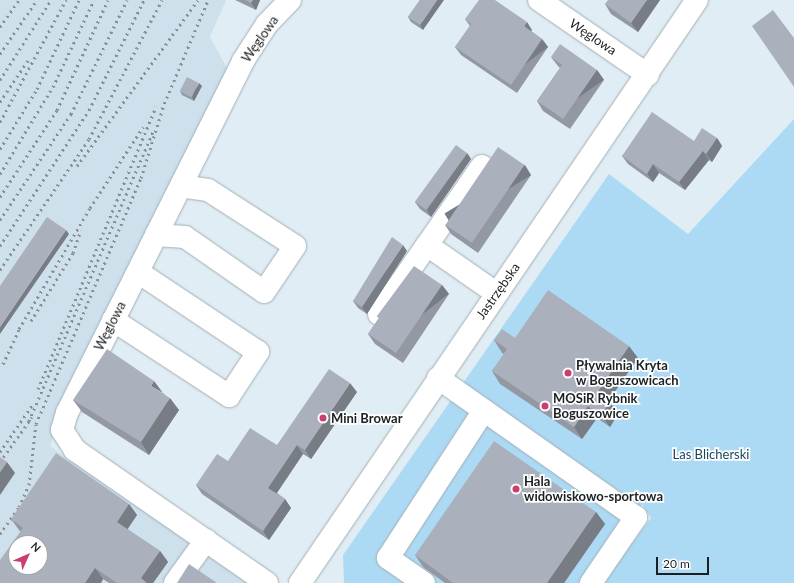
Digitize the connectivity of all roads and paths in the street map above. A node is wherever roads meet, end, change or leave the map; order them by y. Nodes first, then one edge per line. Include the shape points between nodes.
1 (290, 0) edge
2 (539, 0) edge
3 (697, 0) edge
4 (648, 75) junction
5 (482, 166) dead end
6 (181, 186) junction
7 (156, 235) junction
8 (427, 245) junction
9 (138, 272) junction
10 (496, 293) junction
11 (379, 314) edge
12 (113, 320) junction
13 (438, 378) junction
14 (484, 410) junction
15 (206, 540) junction
16 (175, 583) edge
17 (267, 583) edge
18 (300, 583) edge
19 (424, 583) edge
20 (591, 583) edge

1 - 6 street, Węglowa via 252,45
2 - 4 street, Węglowa
3 - 4 street, Jastrzębska
4 - 10 street, Jastrzębska
5 - 8 street
6 - 7 street, Węglowa
6 - 7 street via 208,190 295,246 264,292 185,237
7 - 9 street, Węglowa
8 - 10 street
8 - 11 street
9 - 12 street, Węglowa
9 - 12 street via 258,352 228,396
10 - 13 street, Jastrzębska
12 - 15 street, Węglowa via 67,413 63,437 75,450
13 - 14 street
13 - 18 street, Jastrzębska
14 - 19 street via 388,558
14 - 20 street via 636,518
15 - 16 street
15 - 17 street, Węglowa

